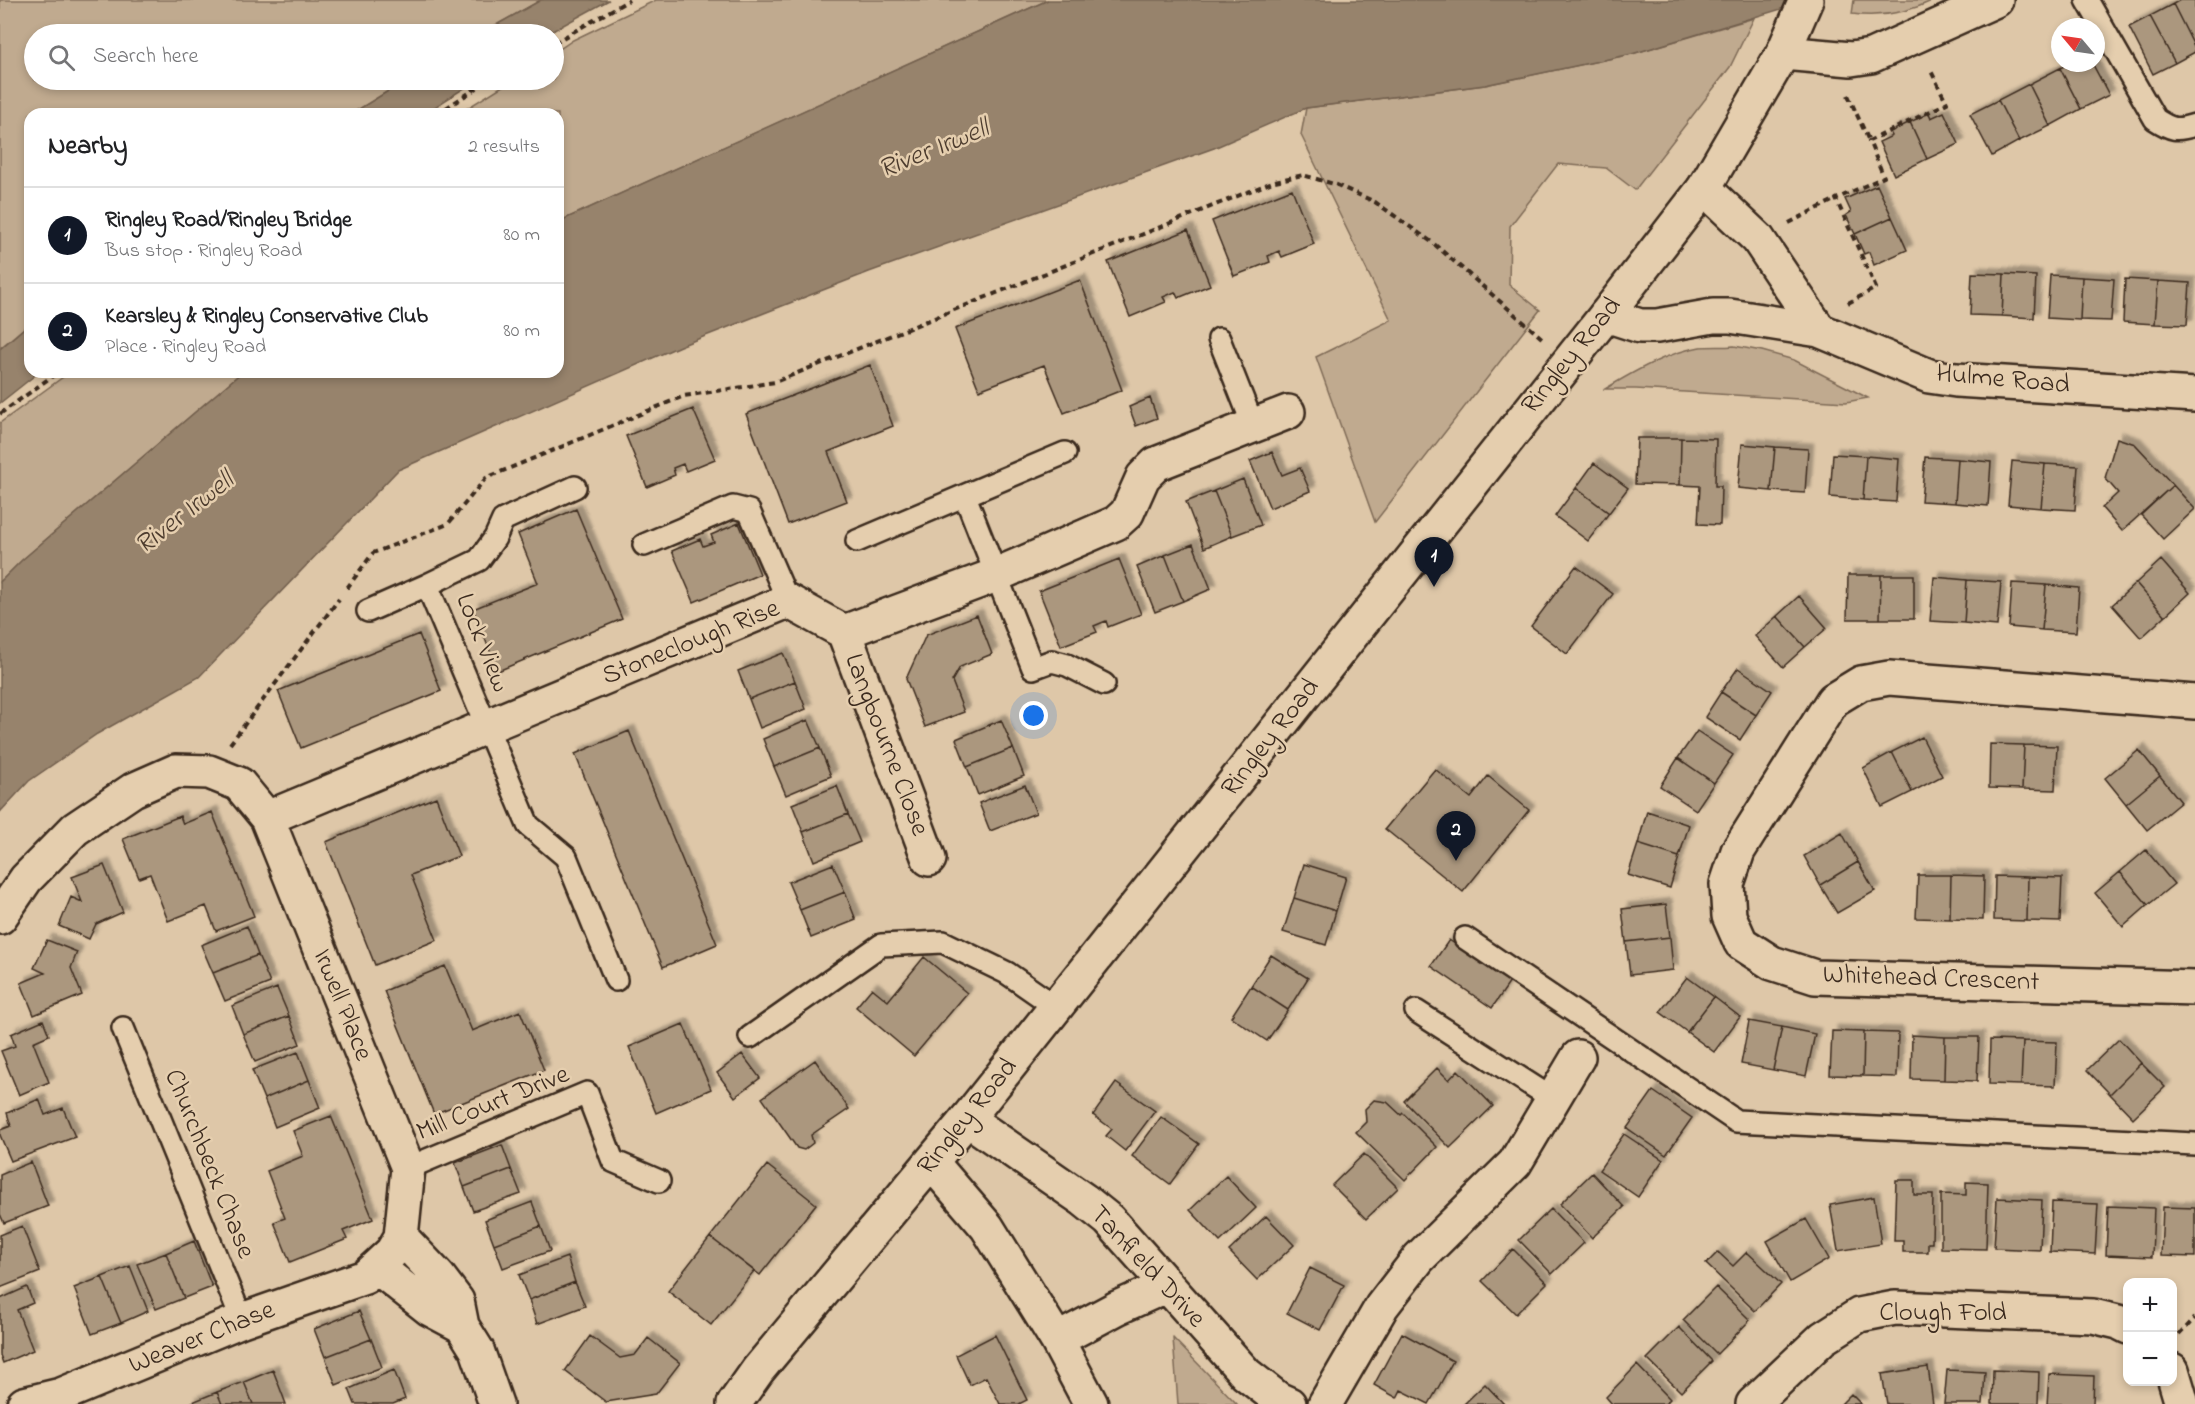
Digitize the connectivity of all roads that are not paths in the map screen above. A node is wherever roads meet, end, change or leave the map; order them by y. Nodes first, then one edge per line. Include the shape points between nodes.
1 (1806, 0) edge
2 (1996, 0) edge
3 (2087, 0) edge
4 (1787, 44) junction
5 (2195, 125) edge
6 (1704, 188) junction
7 (1606, 315) junction
8 (1816, 325) junction
9 (1219, 339) dead end
10 (2195, 394) edge
11 (1288, 412) dead end
12 (1253, 425) junction
13 (1065, 453) dead end
14 (576, 487) dead end
15 (965, 496) junction
16 (857, 541) dead end
17 (644, 545) dead end
18 (996, 575) junction
19 (427, 585) junction
20 (788, 601) junction
21 (368, 611) dead end
22 (844, 632) junction
23 (1104, 684) dead end
24 (2195, 702) edge
25 (486, 727) junction
26 (267, 818) junction
27 (929, 859) dead end
28 (0, 917) edge
29 (1465, 938) dead end
30 (616, 980) dead end
31 (2195, 988) edge
32 (1056, 1007) junction
33 (1416, 1011) dead end
34 (123, 1028) dead end
35 (750, 1038) dead end
36 (1578, 1057) dead end
37 (1553, 1099) junction
38 (967, 1119) junction
39 (2195, 1144) edge
40 (932, 1163) junction
41 (408, 1168) junction
42 (659, 1181) dead end
43 (401, 1238) junction
44 (377, 1267) junction
45 (1166, 1286) junction
46 (242, 1320) junction
47 (2123, 1325) edge
48 (462, 1326) junction
49 (1057, 1340) junction
50 (2177, 1382) edge
51 (498, 1402) edge
52 (24, 1404) edge
53 (735, 1404) edge
54 (1091, 1404) edge
55 (1289, 1404) edge
56 (1325, 1404) edge
57 (1753, 1404) edge
58 (2182, 1404) edge

1 - 4 street, Ringley Road
2 - 4 street via 1871,56 1831,58
3 - 5 lane via 2155,119 2178,130
4 - 6 street, Ringley Road
6 - 7 street, Ringley Road
6 - 8 street via 1758,239
7 - 8 street, Hulme Road via 1640,326 1713,316
7 - 32 street, Ringley Road
8 - 10 street, Hulme Road via 1929,376
9 - 12 lane
11 - 12 street
12 - 18 street via 1156,464 1143,477 1127,513 1116,523
13 - 15 lane
14 - 19 lane, Lock View via 503,520 479,560
15 - 16 lane
15 - 18 lane
17 - 20 lane via 733,507 749,511
18 - 22 street
18 - 23 lane via 1033,668 1052,661
19 - 21 lane
19 - 25 lane, Lock View
20 - 22 street, Stoneclough Rise
20 - 25 street, Stoneclough Rise
22 - 27 street, Langbourne Close
24 - 31 street, Whitehead Crescent via 1889,678 1861,683 1833,700 1738,851 1727,884 1729,916 1741,943 1772,963 1815,977
25 - 26 street, Stoneclough Rise
25 - 30 lane, Lock View via 528,825 566,857
26 - 28 street, Irwell Place via 239,784 208,772 176,771 133,790 75,829 26,879
26 - 41 street, Irwell Place
29 - 39 lane via 1736,1121
32 - 35 lane via 1006,973 944,942 881,945
32 - 38 street, Ringley Road
33 - 37 lane
34 - 46 lane, Churchbeck Chase
36 - 37 street
37 - 56 street via 1515,1163 1419,1258 1382,1306
38 - 40 street, Ringley Road
38 - 45 street, Tanfield Drive via 1109,1220
40 - 49 street via 987,1227
40 - 53 street, Ringley Road via 758,1370
41 - 42 lane, Mill Court Drive via 587,1093 613,1161
41 - 43 street, Irwell Place
43 - 44 street
43 - 48 street via 457,1301
44 - 46 street, Weaver Chase via 364,1277
44 - 48 street via 430,1309
45 - 49 street
45 - 55 street, Tanfield Drive via 1246,1374
46 - 52 street, Weaver Chase via 61,1395
47 - 57 street, Clough Fold via 2093,1316 1896,1308 1859,1315 1823,1338
48 - 51 street via 477,1350
49 - 54 street
50 - 58 street

